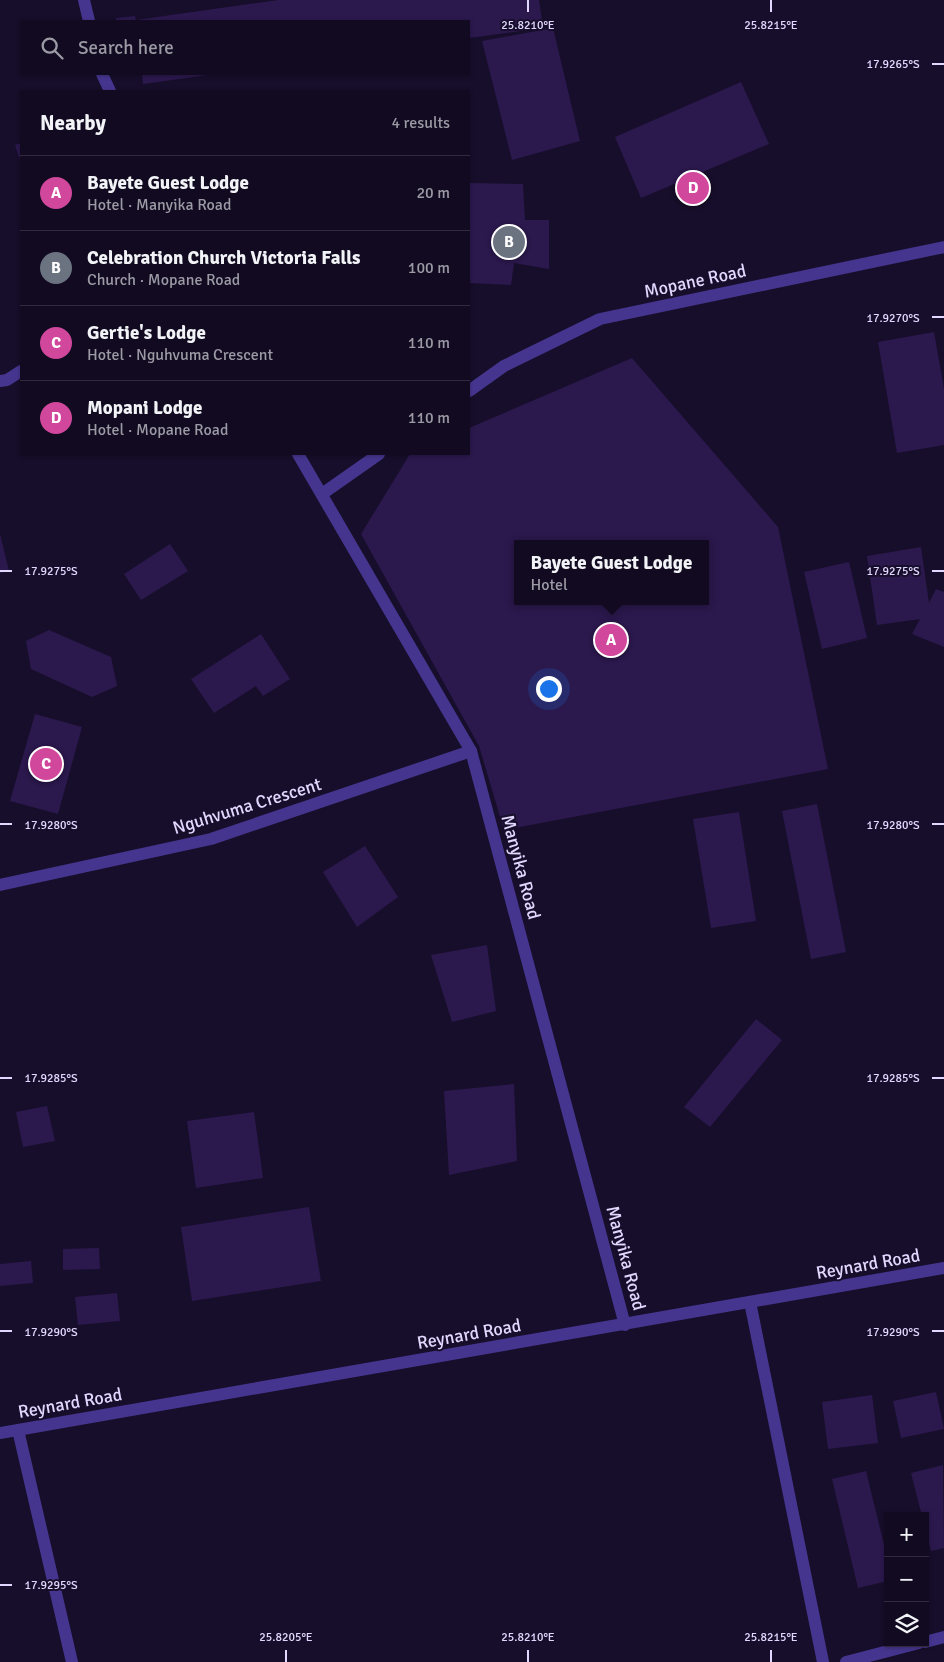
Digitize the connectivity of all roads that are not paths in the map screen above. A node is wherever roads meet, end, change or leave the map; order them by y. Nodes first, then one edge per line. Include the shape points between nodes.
1 (84, 0) edge
2 (89, 20) edge
3 (102, 75) edge
4 (110, 90) edge
5 (944, 247) edge
6 (20, 372) edge
7 (0, 382) edge
8 (470, 390) edge
9 (299, 455) edge
10 (378, 455) edge
11 (322, 494) junction
12 (472, 751) junction
13 (0, 885) edge
14 (944, 1268) edge
15 (750, 1302) junction
16 (625, 1325) junction
17 (18, 1430) junction
18 (0, 1433) edge
19 (944, 1637) edge
20 (929, 1641) edge
21 (903, 1647) edge
22 (72, 1662) edge
23 (823, 1662) edge
24 (846, 1662) edge

1 - 2 street
3 - 4 street
5 - 8 street, Mopane Road via 600,319 504,366
6 - 7 street
9 - 11 street, Manyika Road
10 - 11 street
11 - 12 street, Manyika Road
12 - 13 street, Nguhvuma Crescent via 211,839
12 - 16 street, Manyika Road
14 - 15 street, Reynard Road
15 - 16 street, Reynard Road
15 - 23 street
16 - 17 street, Reynard Road
17 - 18 street, Reynard Road
17 - 22 street
19 - 20 street
21 - 24 street

